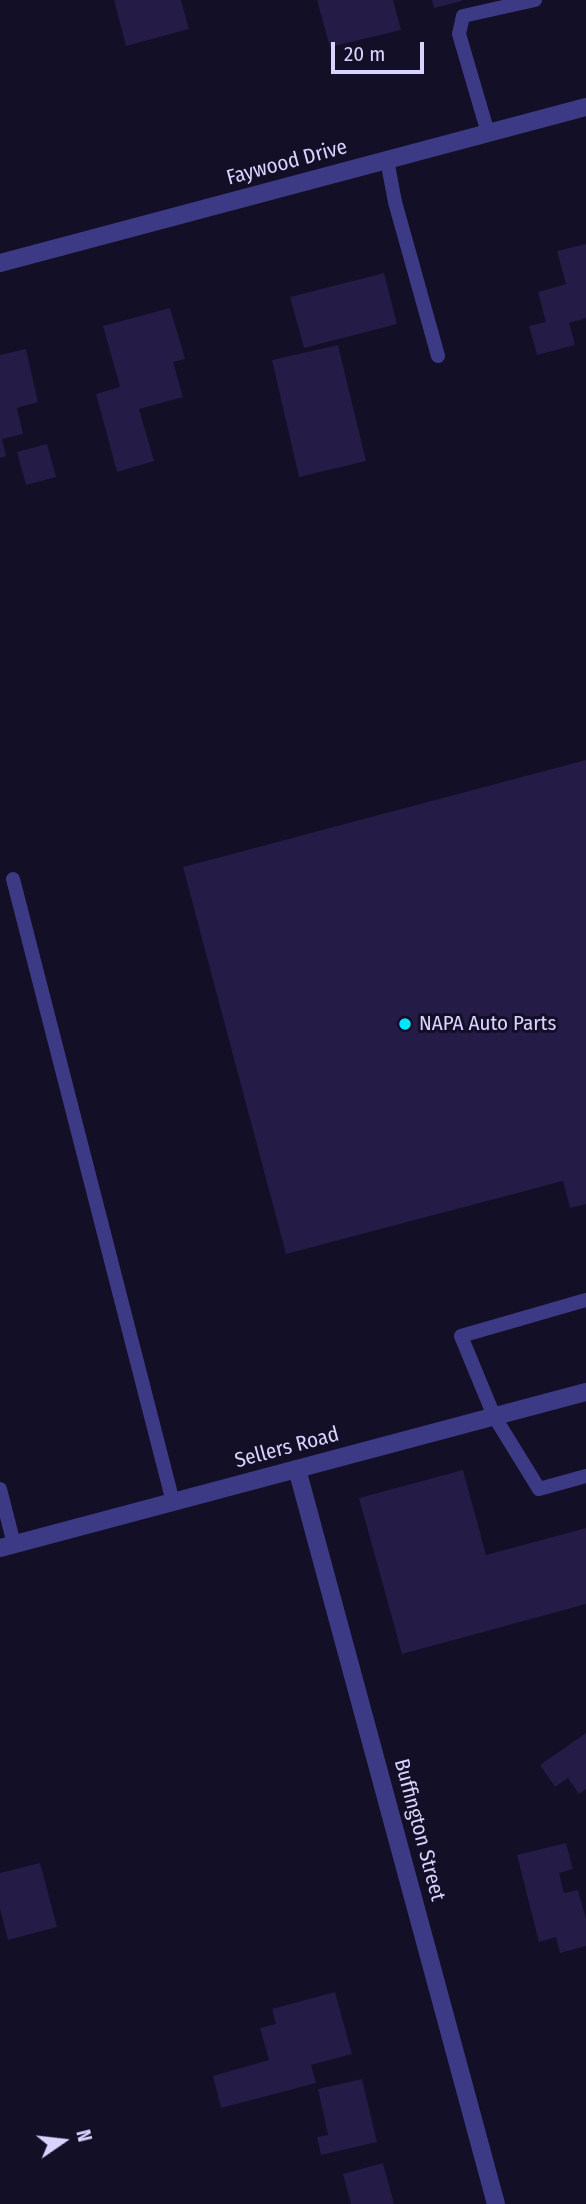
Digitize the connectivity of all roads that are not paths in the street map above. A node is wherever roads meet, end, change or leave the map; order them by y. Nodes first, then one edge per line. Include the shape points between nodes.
1 (535, 0) edge
2 (586, 107) edge
3 (488, 133) junction
4 (387, 160) junction
5 (0, 263) edge
6 (438, 355) dead end
7 (13, 879) dead end
8 (586, 1300) edge
9 (586, 1392) edge
10 (494, 1416) junction
11 (297, 1469) junction
12 (586, 1476) edge
13 (0, 1489) edge
14 (173, 1502) junction
15 (7, 1546) edge
16 (496, 2204) edge

1 - 3 lane via 463,16 459,34
2 - 3 street, Faywood Drive
3 - 4 street, Faywood Drive
4 - 5 street, Faywood Drive
4 - 6 lane
7 - 14 lane
8 - 10 lane via 461,1336
9 - 10 street, Sellers Road
10 - 11 street, Sellers Road
10 - 12 lane via 539,1489
11 - 14 street, Sellers Road
11 - 16 street, Buffington Street
13 - 15 lane
14 - 15 street, Sellers Road

